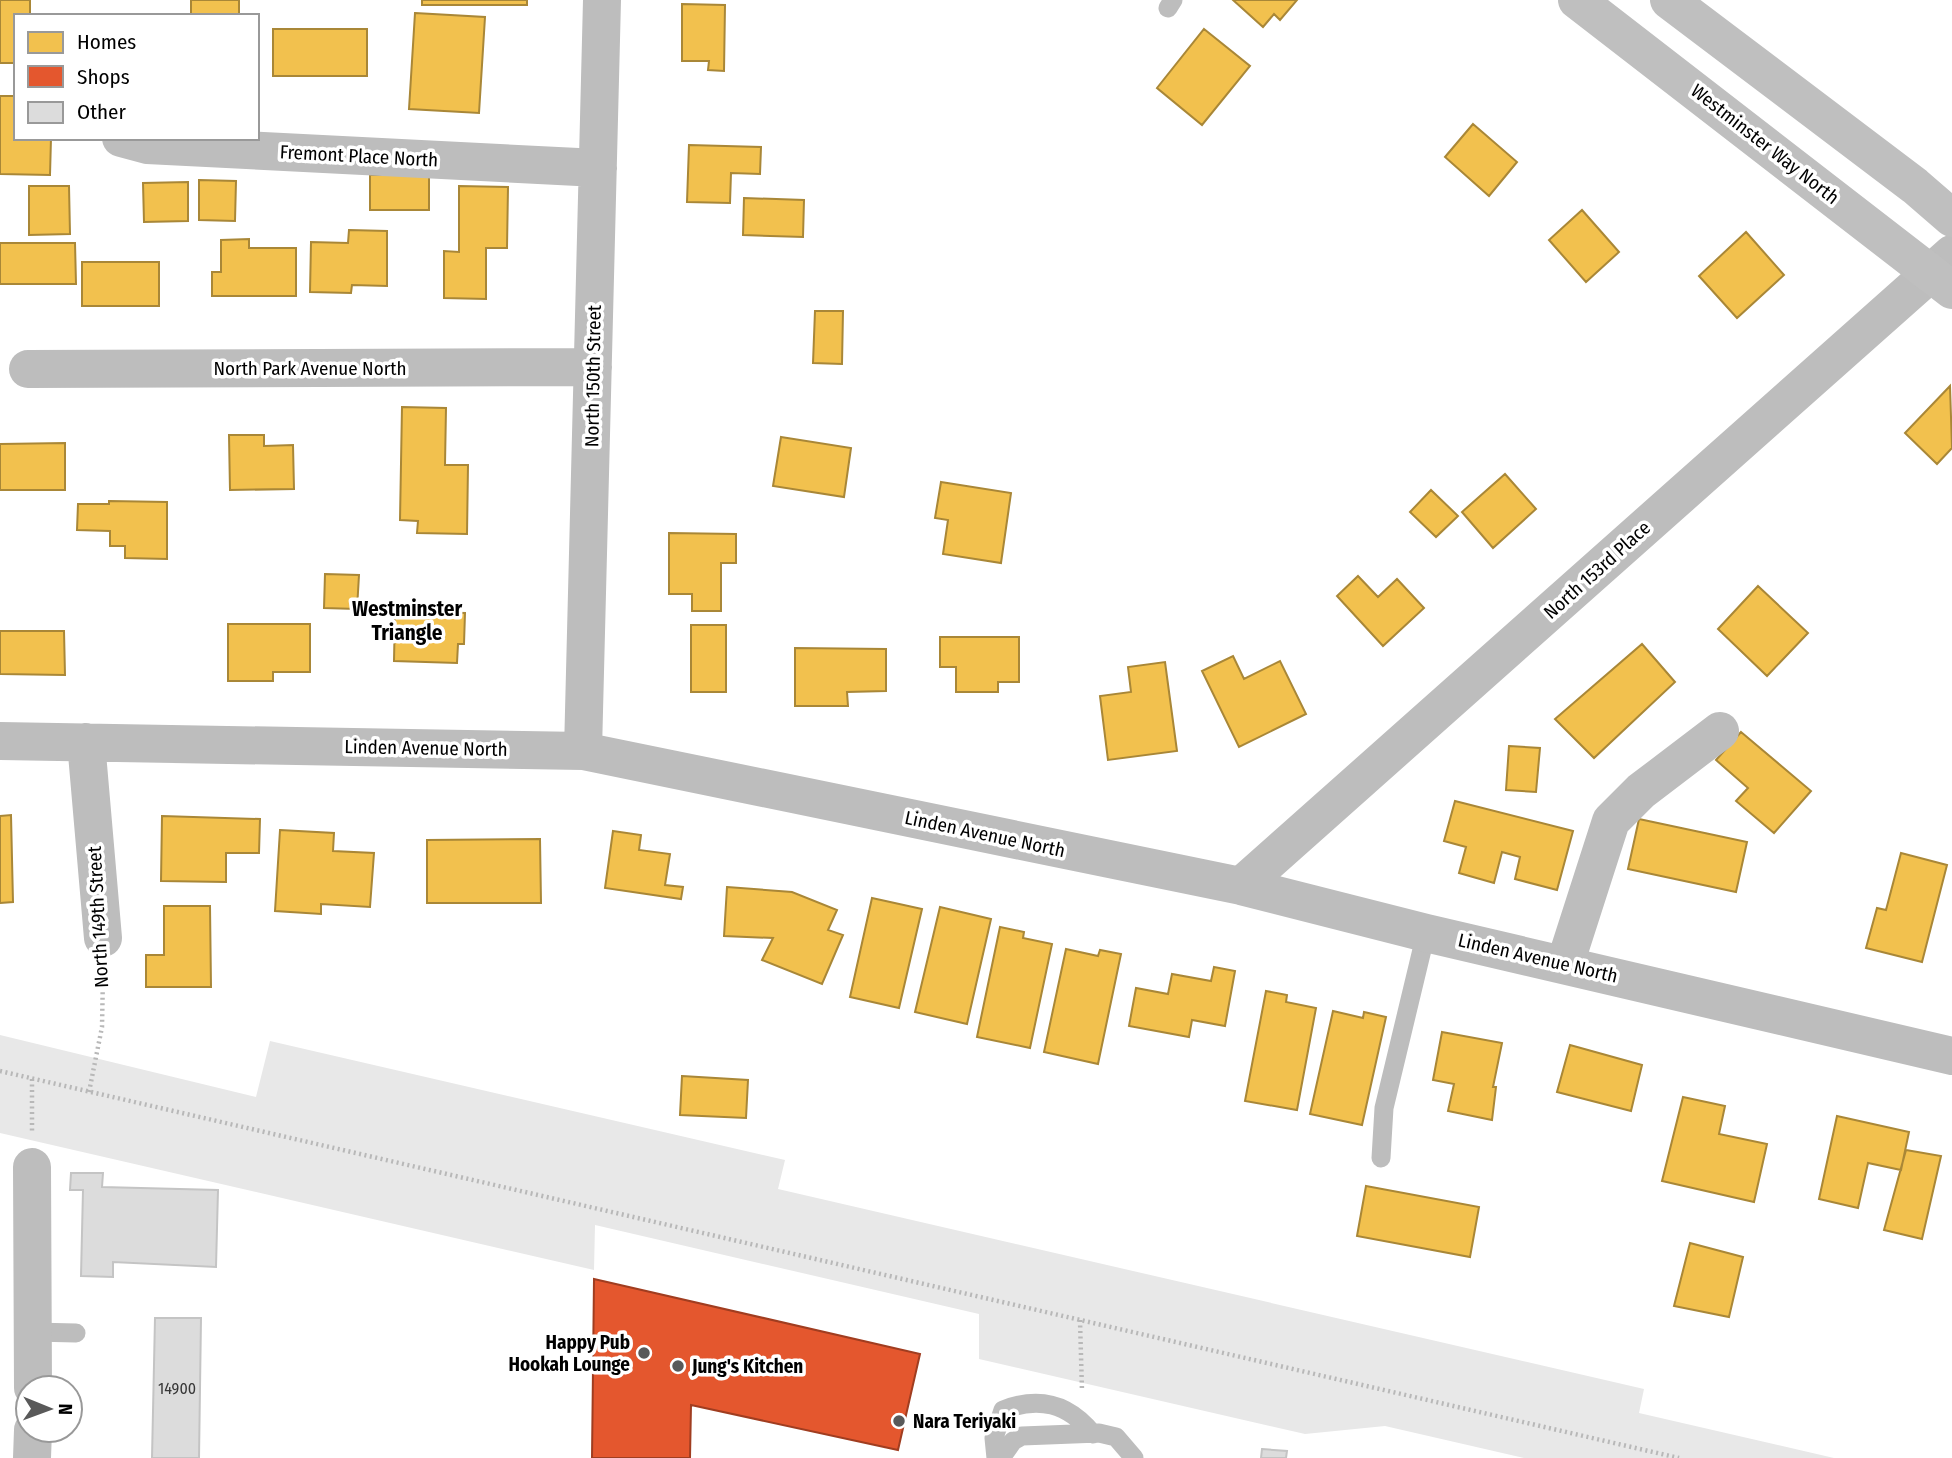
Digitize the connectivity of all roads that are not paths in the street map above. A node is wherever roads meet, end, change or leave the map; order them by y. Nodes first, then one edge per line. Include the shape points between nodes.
1 (603, 0) edge
2 (1577, 0) edge
3 (1669, 0) edge
4 (128, 140) edge
5 (598, 168) junction
6 (1934, 187) edge
7 (1952, 218) edge
8 (1945, 272) edge
9 (593, 367) junction
10 (28, 369) dead end
11 (1720, 731) dead end
12 (0, 741) edge
13 (86, 742) junction
14 (583, 751) junction
15 (1241, 886) junction
16 (1426, 933) junction
17 (103, 938) road end
18 (1565, 964) junction
19 (1952, 1056) edge
20 (1381, 1158) dead end
21 (33, 1167) road end
22 (76, 1333) dead end
23 (22, 1343) edge
24 (30, 1374) edge
25 (1093, 1434) junction
26 (998, 1458) edge
27 (1134, 1458) edge

1 - 5 street, North 150th Street
2 - 8 main road, Westminster Way North
3 - 6 main road
4 - 5 street, Fremont Place North via 146,145
5 - 9 street, North 150th Street
6 - 7 main road
8 - 15 street, North 153rd Place
9 - 10 street, North Park Avenue North
9 - 14 street, North 150th Street
11 - 18 street via 1641,791 1611,821
12 - 13 street, Linden Avenue North
13 - 14 street, Linden Avenue North
13 - 17 street, North 149th Street
14 - 15 street, Linden Avenue North
15 - 16 street, Linden Avenue North
16 - 18 street, Linden Avenue North
16 - 20 lane via 1384,1108
18 - 19 street, Linden Avenue North
21 - 23 street
22 - 23 lane
23 - 24 street
25 - 26 lane via 1022,1436
25 - 26 lane via 1082,1421 1055,1405 1025,1401 1003,1410 994,1438
25 - 27 lane via 1116,1437

